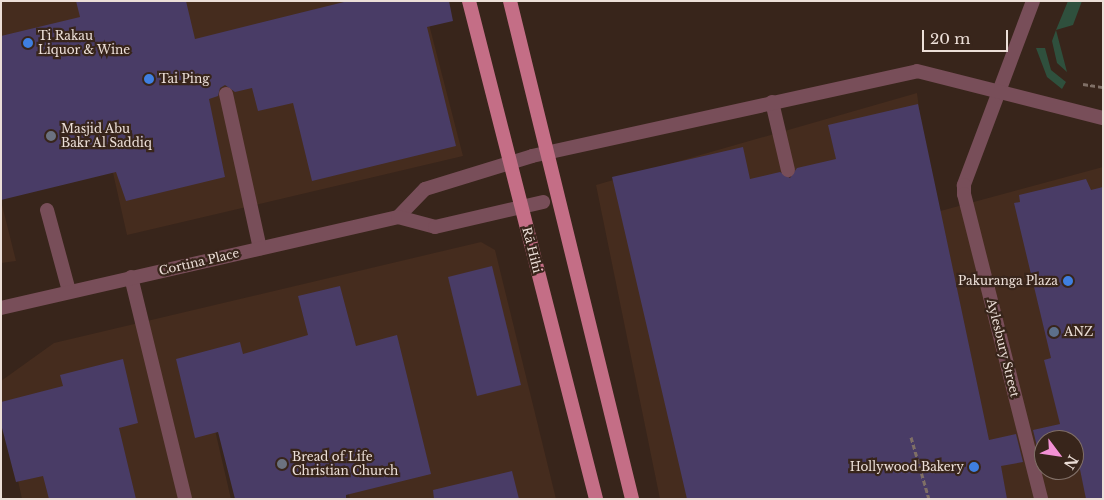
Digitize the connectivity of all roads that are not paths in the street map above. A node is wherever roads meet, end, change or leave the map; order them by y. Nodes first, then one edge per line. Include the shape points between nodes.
1 (468, 1) edge
2 (510, 1) edge
3 (1033, 1) edge
4 (998, 91) junction
5 (226, 94) dead end
6 (772, 102) junction
7 (1103, 118) edge
8 (788, 170) dead end
9 (543, 202) dead end
10 (47, 210) dead end
11 (398, 217) junction
12 (260, 248) junction
13 (131, 277) junction
14 (69, 291) junction
15 (1, 308) edge
16 (186, 499) edge
17 (596, 499) edge
18 (632, 499) edge
19 (1041, 499) edge

1 - 17 main road, Rā Hihi, bridge
2 - 18 main road, bridge
3 - 4 street, Aylesbury Street
4 - 6 street via 917,71
4 - 7 street
4 - 19 street, Aylesbury Street via 964,184 964,194
5 - 12 street
6 - 8 street
6 - 11 street via 532,156 425,189
9 - 11 street, Cortina Place via 435,227
10 - 14 street
11 - 12 street, Cortina Place
12 - 13 street, Cortina Place
13 - 14 street, Cortina Place
13 - 16 street
14 - 15 street, Cortina Place

